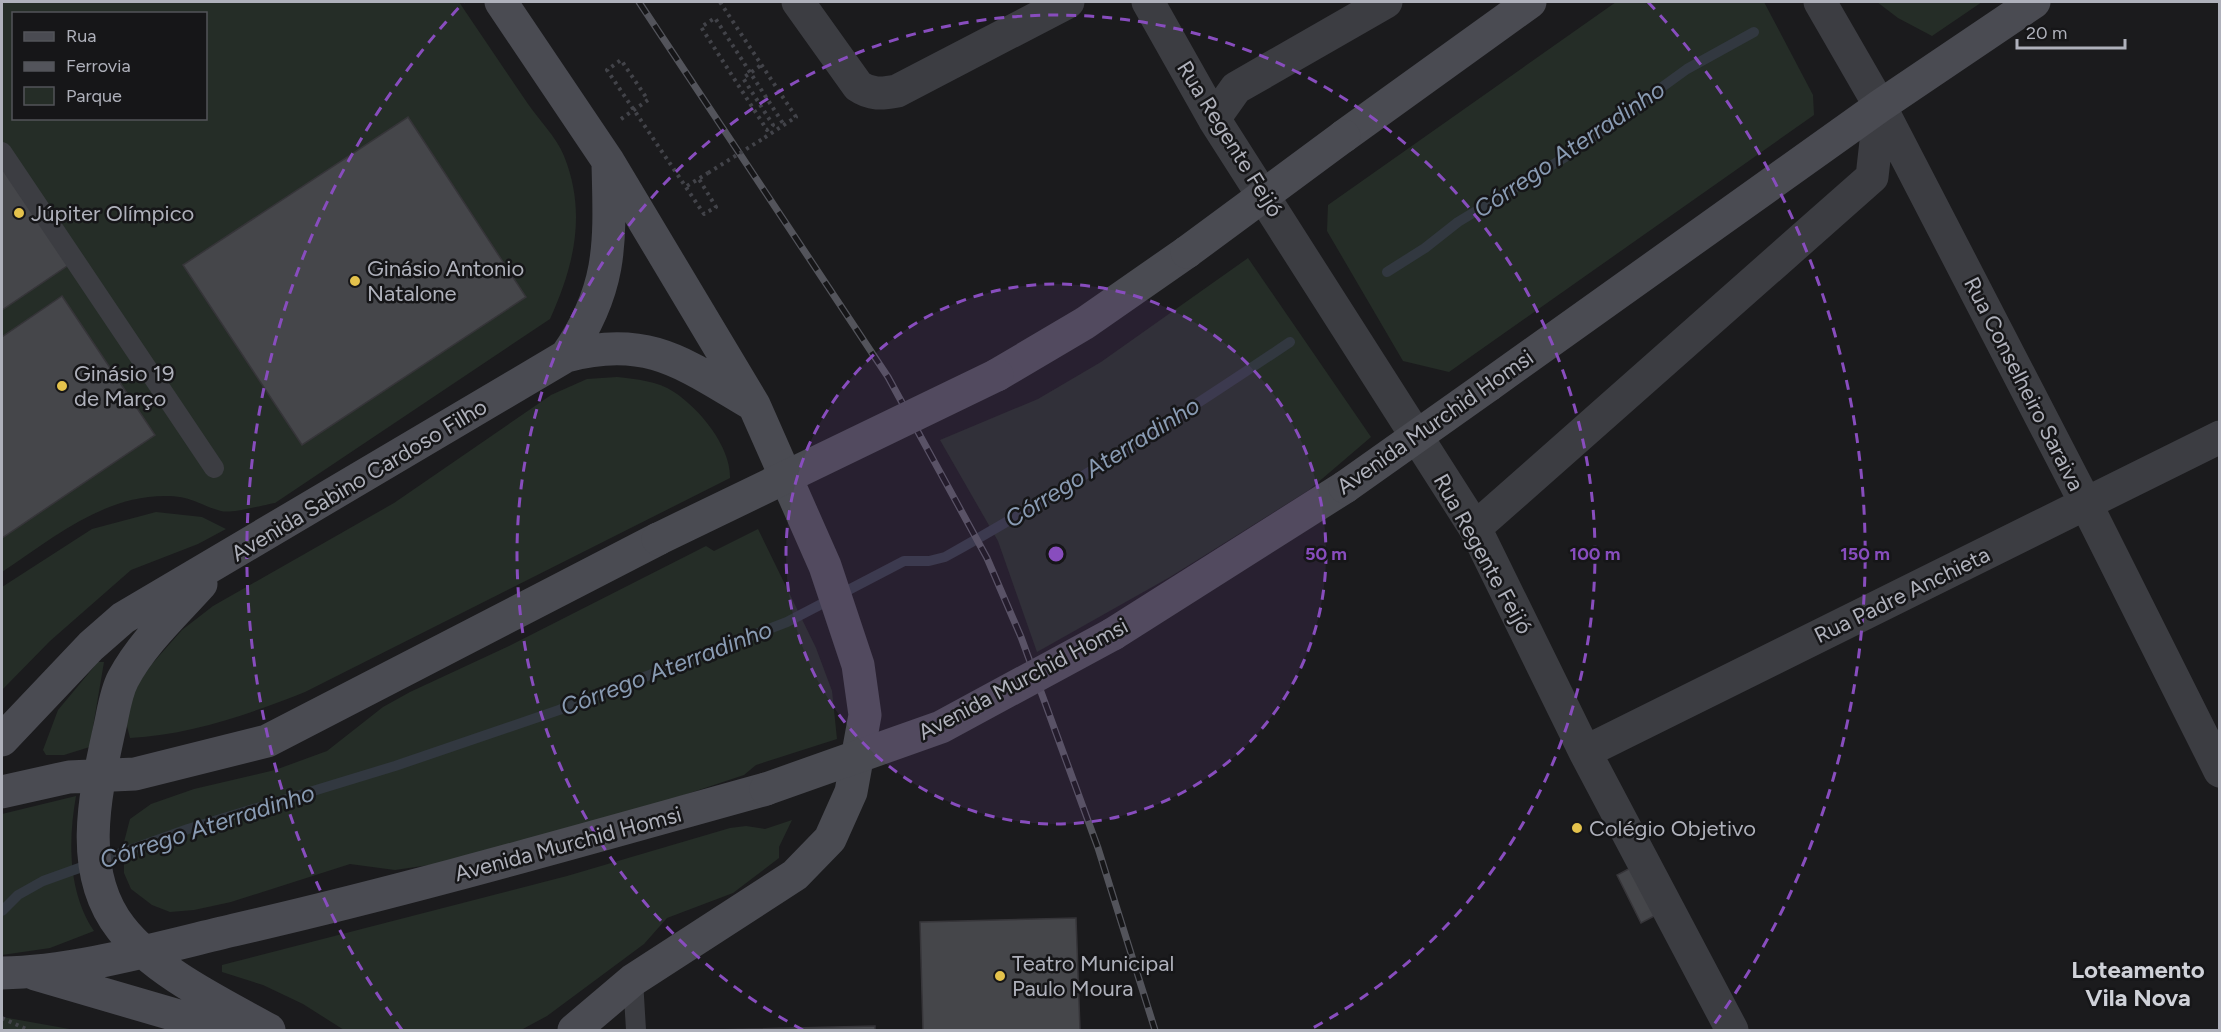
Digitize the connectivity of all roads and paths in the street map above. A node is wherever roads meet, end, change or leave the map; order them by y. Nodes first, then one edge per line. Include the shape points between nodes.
1 (501, 2) edge
2 (720, 2) edge
3 (798, 2) edge
4 (1068, 2) edge
5 (1148, 2) edge
6 (1386, 2) edge
7 (1530, 2) edge
8 (1820, 2) edge
9 (2034, 2) edge
10 (760, 66) junction
11 (607, 70) dead end
12 (1880, 106) junction
13 (1214, 118) junction
14 (784, 125) junction
15 (2, 152) edge
16 (608, 161) junction
17 (699, 179) junction
18 (687, 186) junction
19 (566, 356) junction
20 (754, 405) junction
21 (2220, 437) edge
22 (214, 468) dead end
23 (2086, 504) junction
24 (1475, 528) junction
25 (220, 563) junction
26 (2, 740) edge
27 (1585, 752) junction
28 (2220, 771) edge
29 (101, 775) junction
30 (2, 792) edge
31 (141, 952) junction
32 (16, 972) edge
33 (633, 980) junction
34 (2, 1018) edge
35 (581, 1029) edge
36 (28, 1030) edge
37 (227, 1030) edge
38 (269, 1030) edge
39 (636, 1030) edge
40 (1732, 1030) edge

1 - 16 main road
2 - 10 path
3 - 4 street via 849,75 867,92 878,94 897,90
5 - 13 street, Rua Regente Feijó
6 - 13 street via 1236,88
7 - 29 main road, bridge via 1187,252 1086,322 997,375 658,539 267,741 135,774
8 - 12 street, Rua Conselheiro Saraiva
9 - 12 main road, Avenida Murchid Homsi
10 - 14 path via 796,117
10 - 14 path via 752,72 743,78 773,125 767,130 701,27 715,18 722,28 747,67 753,76 772,105
11 - 18 path
12 - 23 street, Rua Conselheiro Saraiva
12 - 24 street via 1872,177
12 - 31 main road, Avenida Murchid Homsi, bridge via 1345,487 1113,634 941,727 766,789 356,902
13 - 24 street, Rua Regente Feijó
14 - 17 path, bridge
15 - 22 lane
16 - 19 main road, Avenida Sabino Cardoso Filho via 610,228 605,277 584,330
16 - 20 main road
17 - 18 path
17 - 18 path via 716,207 704,214
19 - 20 main road via 618,347 660,354
19 - 25 main road, Avenida Sabino Cardoso Filho
20 - 33 main road via 825,566 858,665 865,715 851,792 830,839 795,875
21 - 23 street, Rua Padre Anchieta
23 - 27 street, Rua Padre Anchieta
23 - 28 street, Rua Conselheiro Saraiva
24 - 27 street, Rua Regente Feijó
25 - 26 main road, Avenida Sabino Cardoso Filho via 123,618 70,667
25 - 29 main road via 140,651 122,680
27 - 40 street, Rua Regente Feijó
29 - 30 main road via 69,777
29 - 31 main road via 92,842 98,886 120,927
31 - 32 main road, Avenida Murchid Homsi
31 - 38 main road
32 - 37 main road
33 - 35 main road
33 - 39 lane
34 - 36 path

